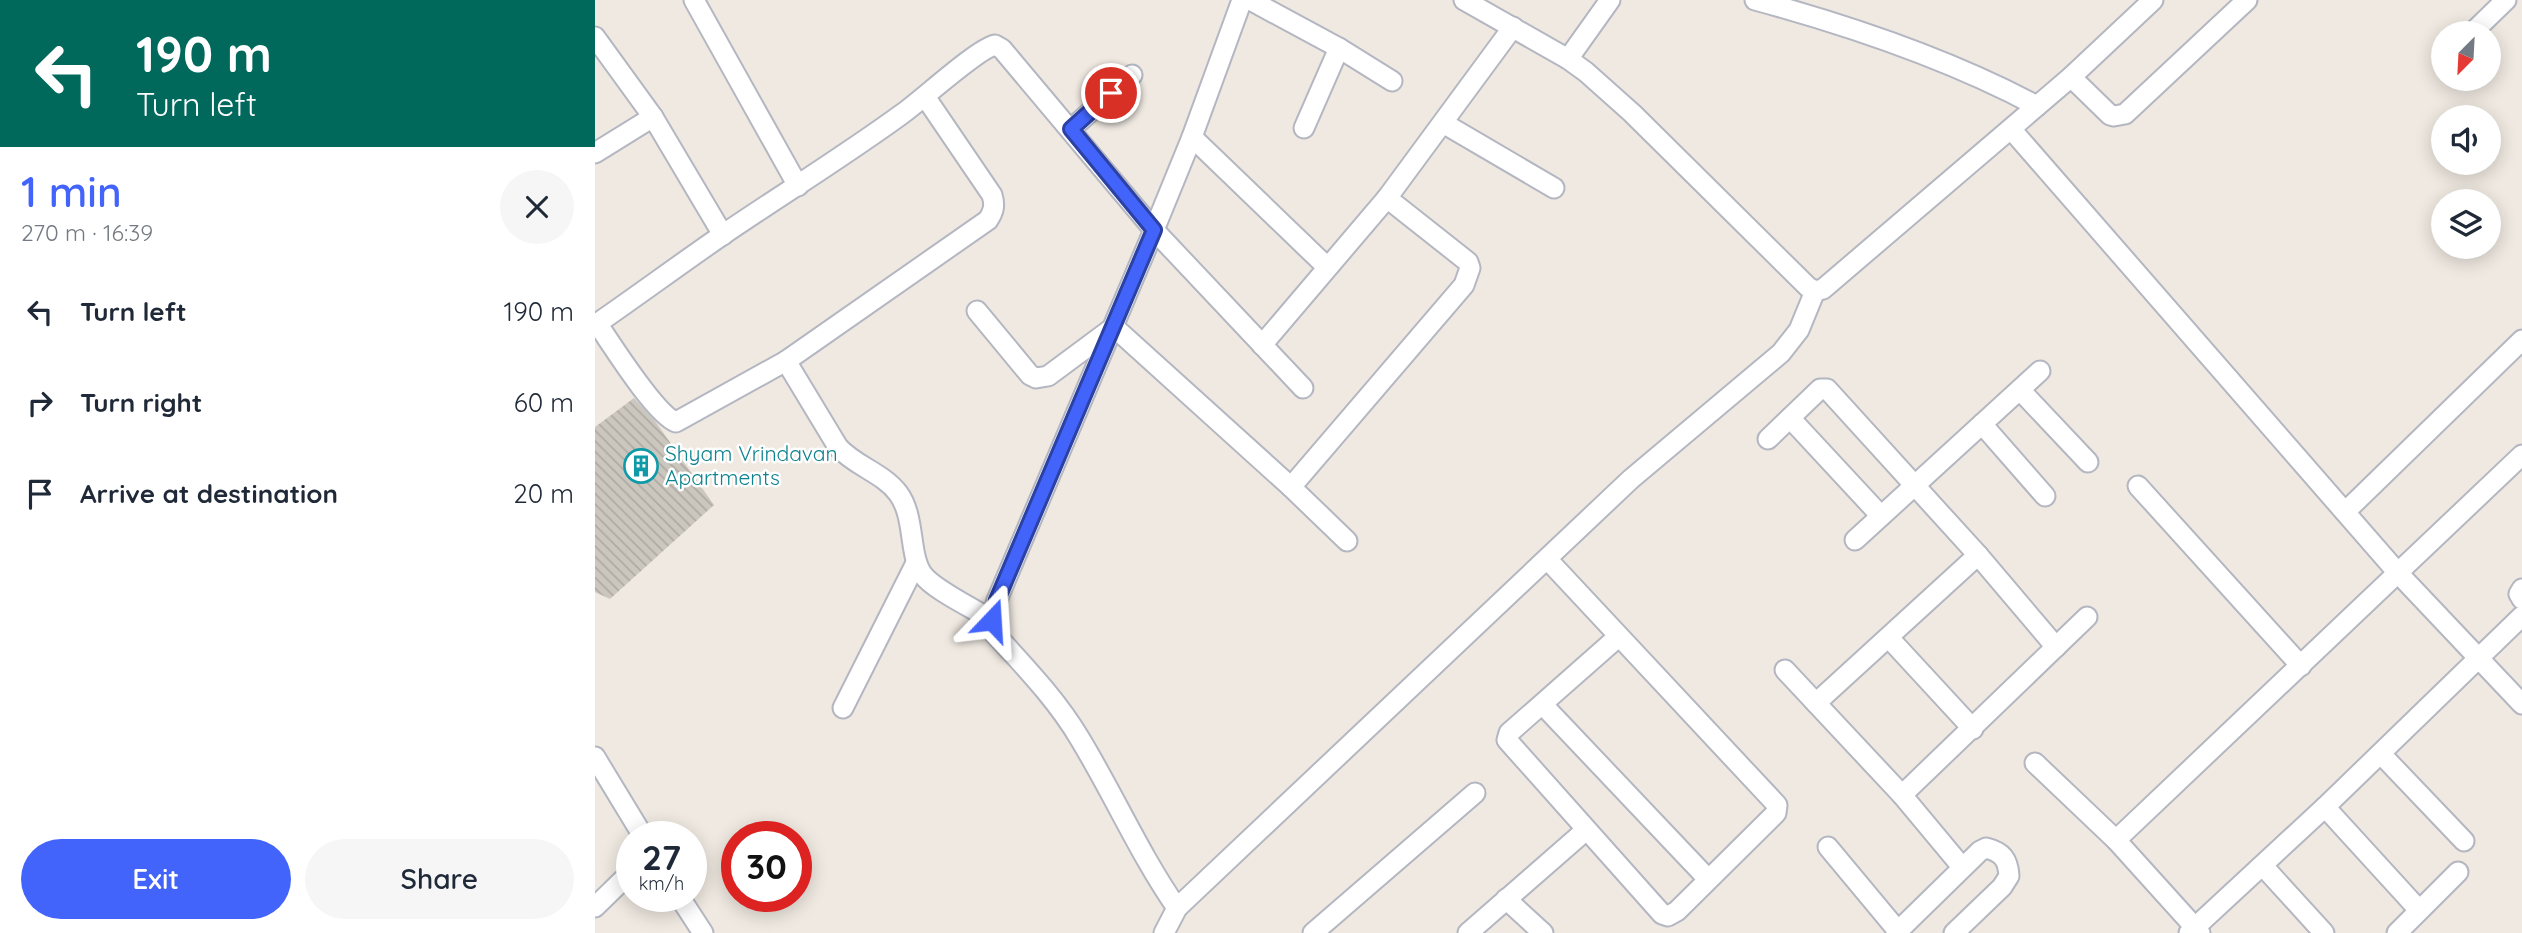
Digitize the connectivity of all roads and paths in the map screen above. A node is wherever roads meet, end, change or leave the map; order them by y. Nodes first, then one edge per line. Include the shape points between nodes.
1 (694, 0) edge
2 (1242, 0) edge
3 (1250, 0) edge
4 (1464, 0) edge
5 (1610, 0) edge
6 (1755, 0) edge
7 (2247, 0) edge
8 (2506, 0) edge
9 (2148, 2) edge
10 (2484, 21) edge
11 (1513, 27) junction
12 (595, 37) edge
13 (1339, 48) junction
14 (1568, 59) junction
15 (1132, 75) dead end
16 (2071, 78) junction
17 (1392, 81) dead end
18 (926, 98) junction
19 (2037, 106) junction
20 (653, 117) junction
21 (1443, 122) junction
22 (1304, 128) dead end
23 (1071, 129) junction
24 (2011, 129) junction
25 (1192, 137) junction
26 (595, 153) edge
27 (798, 187) junction
28 (1554, 188) dead end
29 (1387, 198) junction
30 (1154, 230) junction
31 (723, 234) junction
32 (1327, 267) junction
33 (1815, 291) junction
34 (977, 311) dead end
35 (596, 324) edge
36 (1114, 327) junction
37 (2522, 340) edge
38 (1262, 345) junction
39 (786, 361) junction
40 (2040, 371) dead end
41 (1303, 388) dead end
42 (2019, 390) junction
43 (1790, 418) junction
44 (1982, 424) junction
45 (1768, 439) dead end
46 (2522, 455) edge
47 (2088, 462) dead end
48 (1915, 485) junction
49 (2138, 486) dead end
50 (1291, 487) junction
51 (2045, 496) dead end
52 (2345, 512) junction
53 (1881, 516) junction
54 (1855, 540) dead end
55 (1347, 541) dead end
56 (1978, 555) junction
57 (1548, 560) junction
58 (916, 563) junction
59 (2399, 573) junction
60 (2522, 589) edge
61 (2522, 599) edge
62 (2522, 616) edge
63 (2087, 617) dead end
64 (992, 620) junction
65 (1618, 637) junction
66 (1889, 638) junction
67 (2056, 647) junction
68 (2479, 659) junction
69 (2301, 666) junction
70 (1785, 670) dead end
71 (1816, 703) junction
72 (2522, 704) edge
73 (1543, 705) junction
74 (843, 708) dead end
75 (1973, 729) junction
76 (2381, 754) junction
77 (595, 757) edge
78 (2035, 763) dead end
79 (1475, 793) dead end
80 (1902, 795) junction
81 (2325, 807) junction
82 (634, 821) edge
83 (1586, 830) junction
84 (2116, 840) junction
85 (2464, 841) dead end
86 (1828, 846) dead end
87 (2263, 866) junction
88 (1962, 867) junction
89 (2458, 872) dead end
90 (1708, 879) junction
91 (616, 886) edge
92 (1506, 899) junction
93 (595, 906) edge
94 (1177, 908) junction
95 (2419, 910) junction
96 (689, 912) edge
97 (2194, 931) edge
98 (1897, 932) edge
99 (702, 933) edge
100 (1164, 933) edge
101 (1313, 933) edge
102 (1468, 933) edge
103 (1543, 933) edge
104 (1954, 933) edge
105 (2324, 933) edge
106 (2397, 933) edge

1 - 27 street
2 - 25 street
3 - 13 street
4 - 11 street
5 - 14 street
6 - 19 street via 1977,76
7 - 16 street via 2125,114 2110,115
8 - 10 street
9 - 16 street
11 - 14 street
11 - 21 street
12 - 20 street
13 - 17 street
13 - 22 street
14 - 33 street via 1632,113
15 - 23 street
16 - 19 street
18 - 23 street via 995,45
18 - 27 street
18 - 39 street via 992,195 993,212 988,220
19 - 24 street
20 - 26 street
20 - 31 street
21 - 28 street
21 - 29 street
23 - 30 street
24 - 33 street via 1823,289
24 - 52 street
25 - 30 street
25 - 32 street
27 - 31 street
29 - 32 street
29 - 50 street via 1468,262 1469,275
30 - 36 street
30 - 38 street
31 - 35 street
32 - 38 street
33 - 57 street via 1799,330 1781,353 1631,479
34 - 36 street via 1036,378 1048,376
35 - 39 street via 647,393 676,422
36 - 50 street
36 - 64 street
37 - 52 street
38 - 41 street
39 - 58 street via 846,457 898,493 910,520
40 - 42 street
42 - 44 street
42 - 47 street
43 - 45 street
43 - 48 street via 1820,389 1827,389
43 - 53 street
44 - 48 street
44 - 51 street
46 - 59 street
48 - 53 street
48 - 56 street
49 - 69 street
50 - 55 street
52 - 59 street
53 - 54 street
56 - 66 street
56 - 67 street
57 - 65 street
57 - 94 street
58 - 64 street via 934,585
58 - 74 street
59 - 68 street
59 - 69 street
60 - 61 street
62 - 68 street
63 - 67 street
64 - 94 street via 995,634 1055,702 1079,737
65 - 73 street
65 - 90 street via 1777,805 1776,813
66 - 71 street
66 - 75 street
67 - 75 street
68 - 72 street
68 - 76 street
69 - 84 street
70 - 71 street
71 - 80 street
73 - 83 street via 1509,733 1508,743
73 - 90 street
75 - 80 street
76 - 81 street
76 - 85 street
77 - 82 street
78 - 84 street
79 - 101 street
80 - 88 street
81 - 87 street
81 - 95 street
83 - 90 street via 1662,914 1677,911
83 - 92 street
84 - 97 street
86 - 98 street
87 - 97 street
87 - 105 street
88 - 98 street
88 - 104 street via 1986,848 1998,850 2010,876
89 - 95 street
91 - 93 street
92 - 102 street
92 - 103 street
94 - 100 street
95 - 106 street
96 - 99 street

